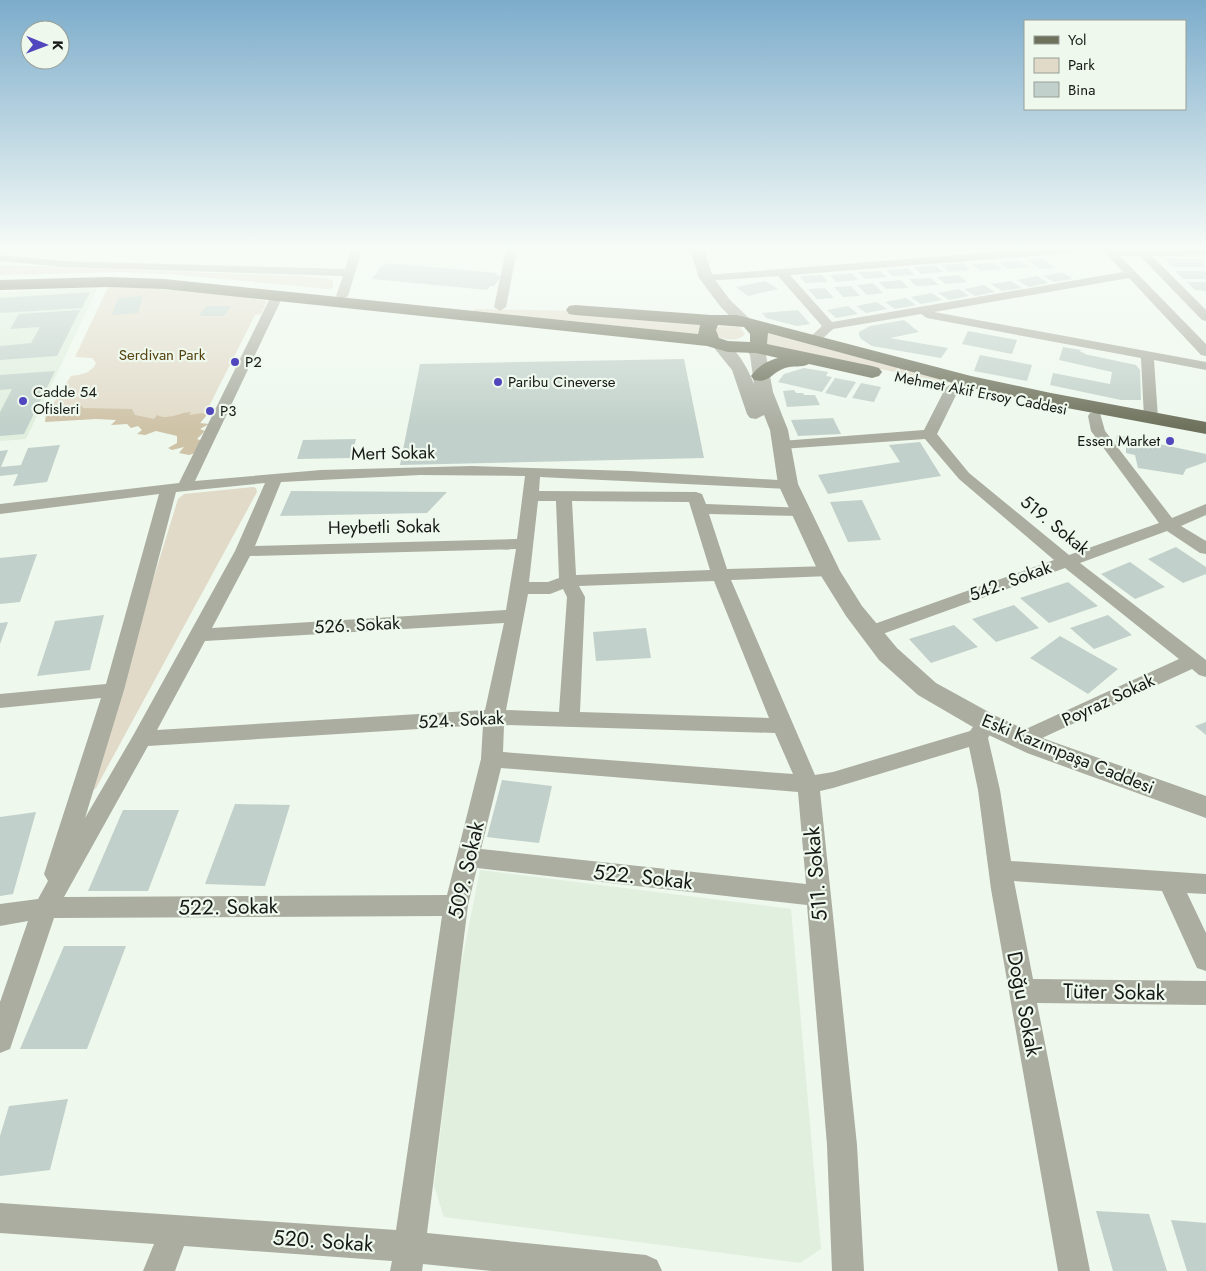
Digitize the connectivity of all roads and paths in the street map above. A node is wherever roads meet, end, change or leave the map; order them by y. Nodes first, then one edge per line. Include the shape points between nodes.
1 (271, 309) edge
2 (401, 309) edge
3 (556, 309) edge
4 (696, 309) edge
5 (711, 309) edge
6 (733, 309) edge
7 (811, 309) edge
8 (924, 309) edge
9 (1170, 309) edge
10 (914, 311) junction
11 (621, 312) junction
12 (712, 319) junction
13 (754, 325) junction
14 (822, 332) junction
15 (1199, 337) edge
16 (714, 343) junction
17 (754, 347) junction
18 (1206, 352) edge
19 (1147, 355) junction
20 (823, 362) junction
21 (1206, 366) edge
22 (761, 376) junction
23 (952, 388) junction
24 (1096, 416) junction
25 (1151, 418) junction
26 (1206, 428) edge
27 (929, 434) junction
28 (1206, 437) edge
29 (781, 445) junction
30 (533, 472) junction
31 (275, 478) junction
32 (786, 479) junction
33 (177, 487) junction
34 (531, 496) junction
35 (564, 496) junction
36 (698, 503) junction
37 (0, 509) edge
38 (1206, 509) edge
39 (800, 511) junction
40 (1169, 525) junction
41 (526, 544) junction
42 (1206, 549) edge
43 (244, 551) junction
44 (1066, 560) junction
45 (829, 571) junction
46 (720, 574) junction
47 (568, 581) junction
48 (520, 588) junction
49 (515, 616) junction
50 (870, 632) junction
51 (198, 635) junction
52 (1200, 665) edge
53 (114, 690) junction
54 (0, 701) edge
55 (494, 716) junction
56 (569, 720) junction
57 (782, 726) junction
58 (982, 730) junction
59 (142, 739) junction
60 (1022, 740) junction
61 (492, 759) junction
62 (808, 784) junction
63 (1206, 807) edge
64 (468, 857) junction
65 (1000, 870) junction
66 (1170, 882) junction
67 (1206, 884) edge
68 (818, 896) junction
69 (456, 905) junction
70 (46, 908) junction
71 (0, 915) edge
72 (1206, 960) edge
73 (1022, 991) junction
74 (1206, 993) edge
75 (0, 1040) edge
76 (0, 1218) edge
77 (175, 1231) junction
78 (408, 1259) edge
79 (159, 1271) edge
80 (646, 1271) edge
81 (848, 1271) edge
82 (1074, 1271) edge

1 - 33 street
2 - 16 main road
3 - 11 main road
4 - 11 main road
5 - 12 street
6 - 13 street
7 - 14 street
8 - 10 street
9 - 15 street
10 - 14 street via 847,322
10 - 19 street
11 - 12 main road
12 - 13 main road, Mehmet Akif Ersoy Caddesi
12 - 16 main road via 706,335
13 - 14 main road, Mehmet Akif Ersoy Caddesi
13 - 17 main road via 759,333 759,342
14 - 25 main road, Mehmet Akif Ersoy Caddesi via 968,381
15 - 18 street
16 - 17 main road, Mehmet Akif Ersoy Caddesi
16 - 32 street, Eski Kazımpaşa Caddesi via 740,370 765,438
17 - 20 main road, Mehmet Akif Ersoy Caddesi
17 - 22 street, Eski Kazımpaşa Caddesi
19 - 21 street
19 - 25 street
20 - 22 main road via 785,361 768,367
20 - 23 main road, Mehmet Akif Ersoy Caddesi
22 - 29 street, Eski Kazımpaşa Caddesi
23 - 24 main road, Mehmet Akif Ersoy Caddesi
23 - 27 street
24 - 28 main road, Mehmet Akif Ersoy Caddesi
24 - 40 street via 1098,431
25 - 26 main road, Mehmet Akif Ersoy Caddesi
27 - 29 street
27 - 44 street, 519. Sokak via 964,476
29 - 32 street, Eski Kazımpaşa Caddesi
30 - 31 street, Mert Sokak via 368,472
30 - 32 street, Mert Sokak
30 - 34 street, 509. Sokak
31 - 33 street, Mert Sokak
31 - 43 street
32 - 39 street, Eski Kazımpaşa Caddesi
33 - 37 street, Mert Sokak
33 - 53 street
34 - 35 street
34 - 41 street, 509. Sokak
35 - 36 street
35 - 47 street
36 - 39 street
36 - 46 street, 511. Sokak
38 - 40 street, 542. Sokak
39 - 45 street, Eski Kazımpaşa Caddesi
40 - 42 street
40 - 44 street, 542. Sokak
41 - 43 street, Heybetli Sokak
41 - 48 street, 509. Sokak
43 - 51 street
44 - 50 street, 542. Sokak
44 - 52 street, 519. Sokak
45 - 46 street
45 - 50 street, Eski Kazımpaşa Caddesi
46 - 47 street
46 - 57 street, 511. Sokak
47 - 48 street via 550,588
47 - 56 street via 576,596
48 - 49 street, 509. Sokak
49 - 51 street, 526. Sokak
49 - 55 street, 509. Sokak
50 - 58 street, Eski Kazımpaşa Caddesi via 888,654 927,689
51 - 59 street
52 - 60 street, Poyraz Sokak
53 - 54 street
53 - 70 street
55 - 56 street, 524. Sokak
55 - 59 street, 524. Sokak
55 - 61 street, 509. Sokak
56 - 57 street, 524. Sokak
57 - 62 street, 511. Sokak
58 - 60 street, Eski Kazımpaşa Caddesi
58 - 62 street via 833,780
58 - 65 street, Doğu Sokak
59 - 70 street
60 - 63 street, Eski Kazımpaşa Caddesi
61 - 62 street
61 - 64 street, 509. Sokak
62 - 68 street, 511. Sokak
64 - 68 street, 522. Sokak
64 - 69 street, 509. Sokak
65 - 66 street
65 - 73 street, Doğu Sokak
66 - 67 street
66 - 72 street
68 - 81 street, 511. Sokak via 842,1145
69 - 70 street, 522. Sokak
69 - 78 street, 509. Sokak
70 - 71 street, 522. Sokak
70 - 75 street
73 - 74 street, Tüter Sokak
73 - 82 street, Doğu Sokak
76 - 77 street, 520. Sokak
77 - 78 street, 520. Sokak
77 - 79 street
78 - 80 street, 520. Sokak

